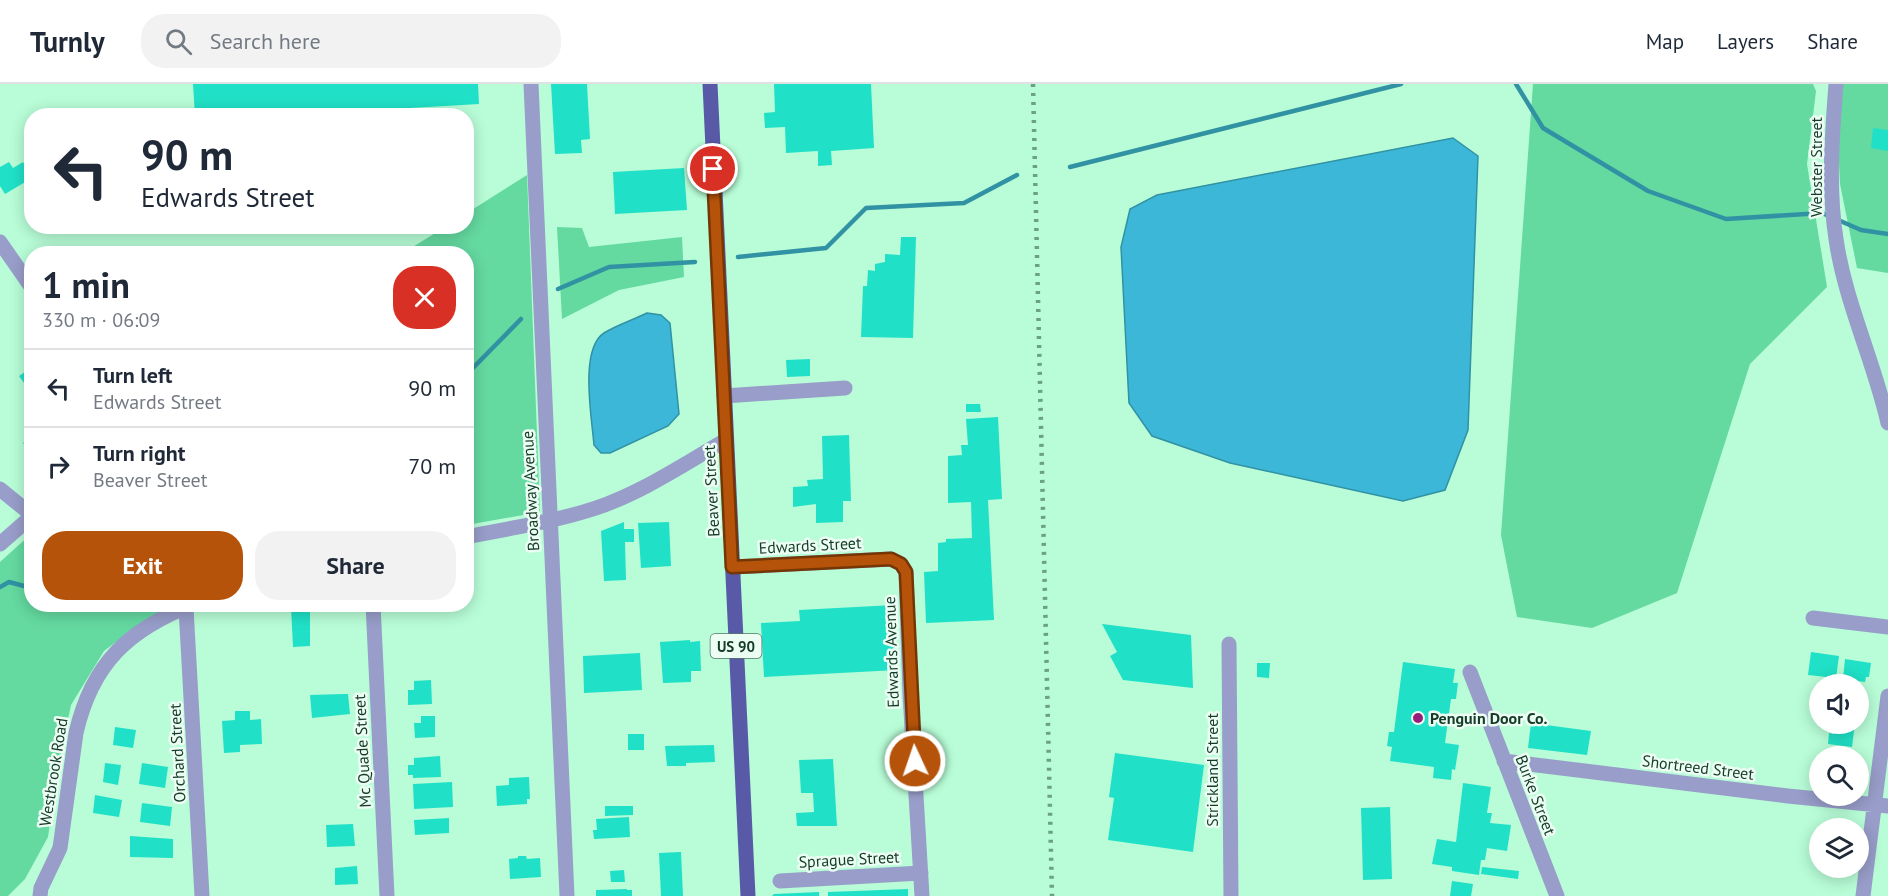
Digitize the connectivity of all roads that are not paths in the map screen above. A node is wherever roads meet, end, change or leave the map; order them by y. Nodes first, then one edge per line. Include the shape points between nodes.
1 (531, 84) edge
2 (710, 84) edge
3 (1836, 84) edge
4 (0, 242) edge
5 (24, 276) edge
6 (845, 388) dead end
7 (724, 396) junction
8 (1888, 423) edge
9 (726, 440) junction
10 (0, 489) edge
11 (24, 508) edge
12 (549, 521) junction
13 (24, 522) edge
14 (474, 535) edge
15 (0, 544) edge
16 (891, 559) joint
17 (732, 567) junction
18 (178, 612) edge
19 (190, 612) edge
20 (373, 612) edge
21 (1813, 618) dead end
22 (1888, 627) edge
23 (1229, 644) dead end
24 (1470, 672) dead end
25 (1888, 696) edge
26 (1504, 761) junction
27 (1881, 806) edge
28 (921, 873) junction
29 (780, 881) dead end
30 (41, 892) edge
31 (202, 896) edge
32 (387, 896) edge
33 (567, 896) edge
34 (748, 896) edge
35 (922, 896) edge
36 (1231, 896) edge
37 (1557, 896) edge
38 (1863, 896) edge

1 - 12 street, Broadway Avenue
2 - 7 main road, Beaver Street / US 90
3 - 8 street, Webster Street via 1831,196 1836,239
4 - 5 street
6 - 7 street
7 - 9 main road, Beaver Street / US 90
9 - 12 street via 653,483 597,507
9 - 17 main road, Beaver Street / US 90
10 - 11 street
12 - 14 street
12 - 33 street, Broadway Avenue
13 - 15 street
16 - 17 street, Edwards Street
16 - 28 street, Edwards Avenue via 906,572
17 - 34 main road, Beaver Street / US 90
18 - 30 street, Westbrook Road via 118,648 91,688 76,733 60,848
19 - 31 street, Orchard Street
20 - 32 street, Mc Quade Street
21 - 22 street
23 - 36 street, Strickland Street
24 - 26 street, Burke Street
25 - 27 street
26 - 27 street, Shortreed Street
26 - 37 street, Burke Street
27 - 38 street
28 - 29 street, Sprague Street
28 - 35 street, Edwards Avenue

